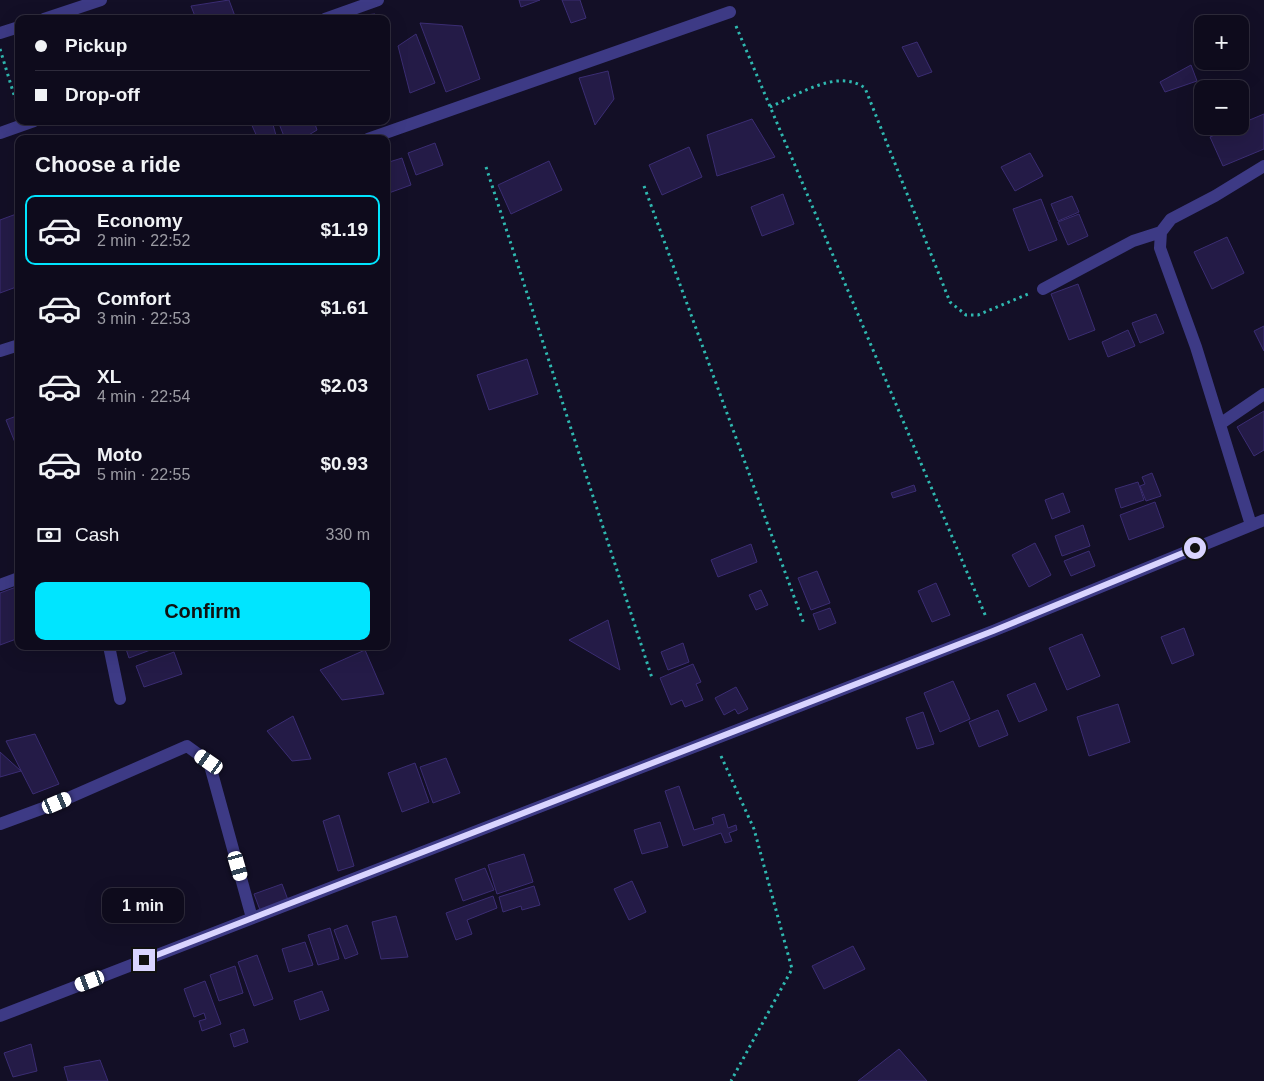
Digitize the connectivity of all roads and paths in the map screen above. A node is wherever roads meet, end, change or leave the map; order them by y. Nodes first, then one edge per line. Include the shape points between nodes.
1 (101, 0) edge
2 (378, 0) edge
3 (730, 12) joint
4 (56, 15) edge
5 (336, 15) edge
6 (15, 28) edge
7 (0, 33) edge
8 (0, 49) edge
9 (15, 98) edge
10 (770, 107) junction
11 (23, 125) edge
12 (0, 133) edge
13 (379, 135) edge
14 (486, 166) dead end
15 (1264, 166) edge
16 (644, 186) dead end
17 (1161, 232) junction
18 (1042, 288) joint
19 (15, 346) edge
20 (0, 351) edge
21 (1264, 394) edge
22 (1220, 424) junction
23 (1264, 520) edge
24 (1251, 525) junction
25 (15, 579) edge
26 (0, 585) edge
27 (804, 624) dead end
28 (993, 631) junction
29 (110, 650) edge
30 (652, 678) dead end
31 (120, 699) dead end
32 (713, 739) junction
33 (0, 824) edge
34 (252, 918) junction
35 (0, 1016) edge
36 (731, 1081) edge

1 - 4 street
2 - 5 street
3 - 10 path
3 - 13 street
6 - 7 street
8 - 9 path
10 - 18 path via 840,80 860,84 865,88 950,302 966,315 978,315
10 - 28 path
11 - 12 street
14 - 30 path
15 - 17 street via 1171,219
16 - 27 path
17 - 18 street via 1133,241
17 - 22 street via 1160,248
19 - 20 street
21 - 22 street
22 - 24 street
23 - 24 street
24 - 28 street
25 - 26 street
28 - 32 street
29 - 31 street
32 - 34 street
32 - 36 path via 754,829 792,969
33 - 34 street via 57,803 186,746 209,762
34 - 35 street

